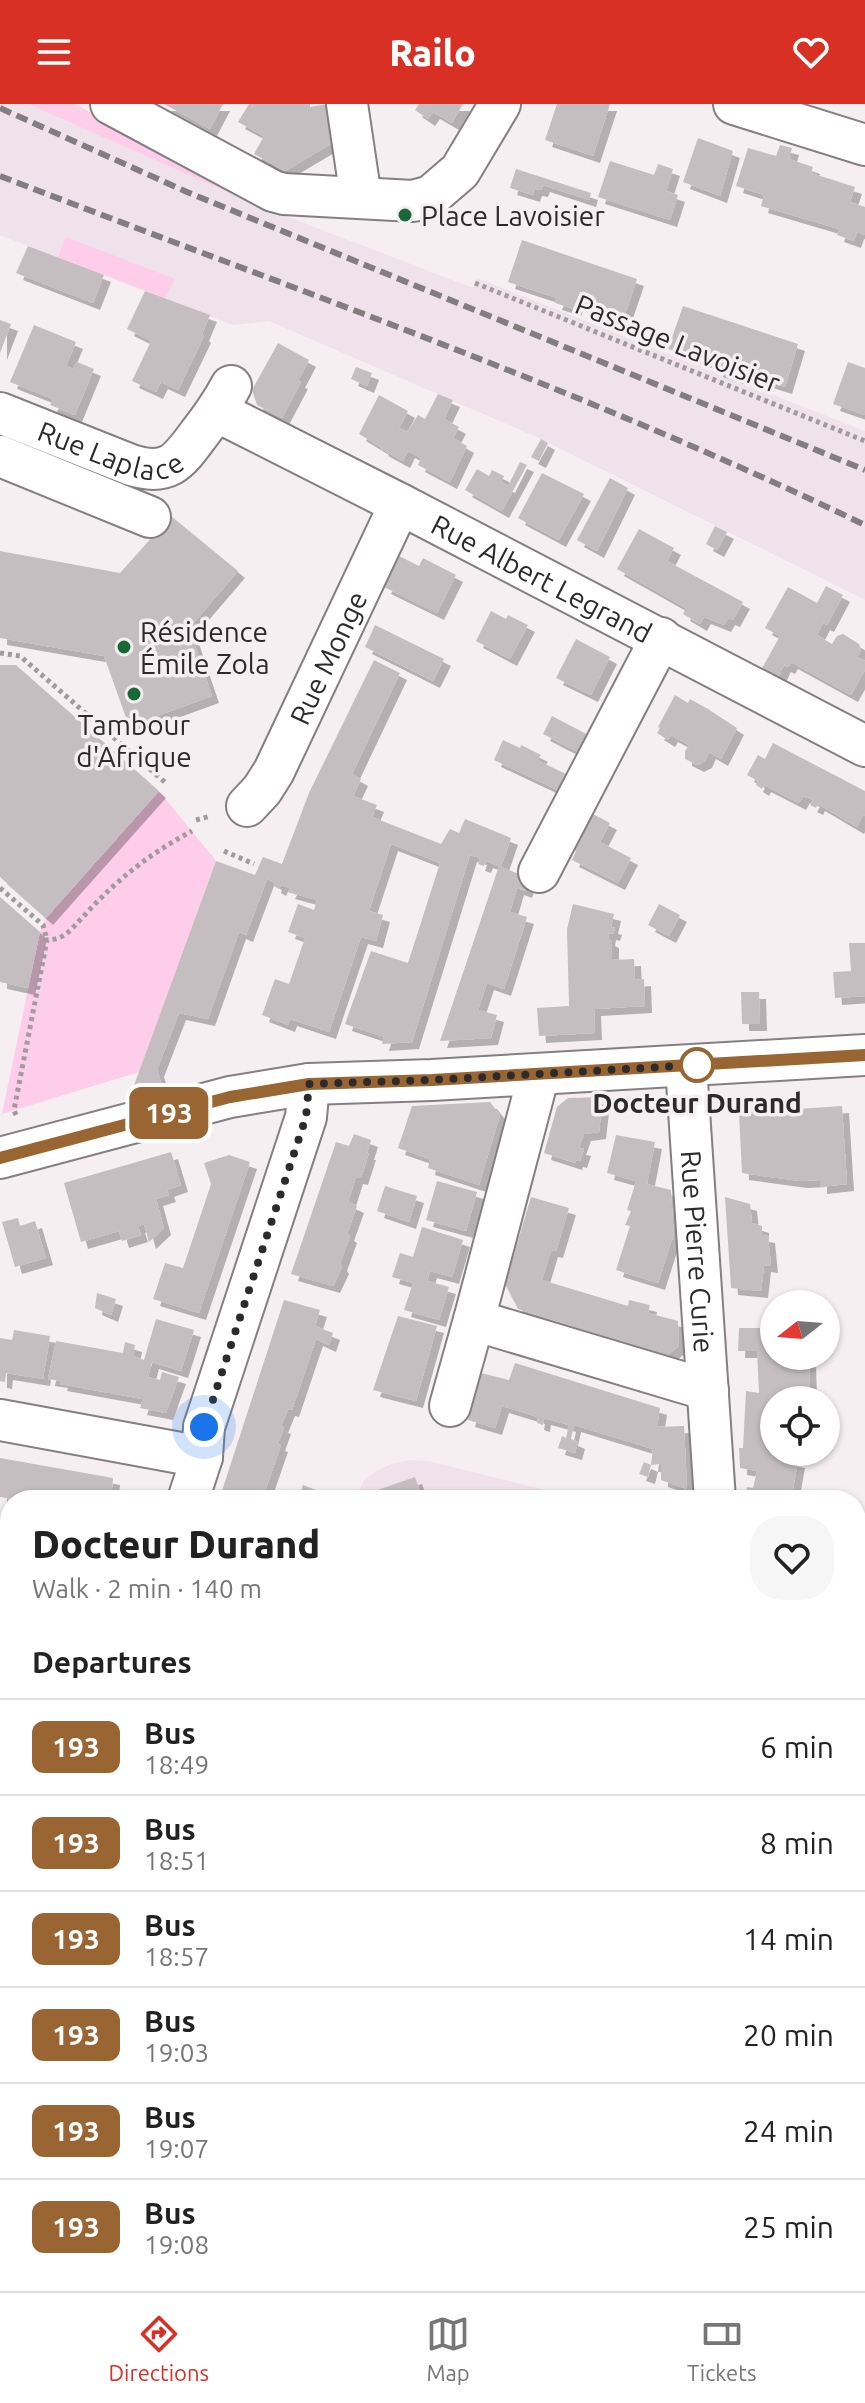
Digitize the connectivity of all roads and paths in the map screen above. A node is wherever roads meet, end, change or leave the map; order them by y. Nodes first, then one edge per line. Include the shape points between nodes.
1 (111, 104) edge
2 (347, 104) edge
3 (500, 104) edge
4 (734, 104) edge
5 (859, 131) edge
6 (361, 198) junction
7 (475, 283) dead end
8 (224, 399) joint
9 (0, 413) edge
10 (865, 441) edge
11 (0, 456) edge
12 (400, 504) junction
13 (150, 517) dead end
14 (661, 638) junction
15 (0, 653) edge
16 (865, 746) edge
17 (167, 784) dead end
18 (247, 806) dead end
19 (192, 831) dead end
20 (224, 851) dead end
21 (254, 864) dead end
22 (539, 872) dead end
23 (0, 888) edge
24 (47, 940) junction
25 (865, 1055) edge
26 (686, 1066) junction
27 (539, 1074) junction
28 (309, 1084) junction
29 (14, 1154) edge
30 (474, 1320) junction
31 (708, 1390) junction
32 (450, 1406) dead end
33 (0, 1420) edge
34 (202, 1457) junction
35 (191, 1490) edge
36 (714, 1490) edge

1 - 6 street via 273,191
2 - 6 street
3 - 6 street via 460,171 431,196 413,201
4 - 5 street
7 - 10 path, Passage Lavoisier
8 - 9 street, Rue Laplace via 181,459 152,469
8 - 12 street, Rue Albert Legrand
11 - 13 street
12 - 14 street, Rue Albert Legrand
12 - 18 street, Rue Monge via 274,771
14 - 16 street, Rue Albert Legrand
14 - 22 street
15 - 17 path via 20,656
19 - 24 path via 128,871 64,937
20 - 21 path
23 - 24 path via 43,925
24 - 29 path via 14,1110
25 - 26 street
26 - 27 street
26 - 31 street, Rue Pierre Curie
27 - 28 street
27 - 30 street
28 - 29 street via 230,1097
28 - 34 street via 306,1117 204,1427
30 - 31 street, Rue Pierre Curie
30 - 32 street
31 - 36 street, Rue Pierre Curie
33 - 34 street
34 - 35 street

